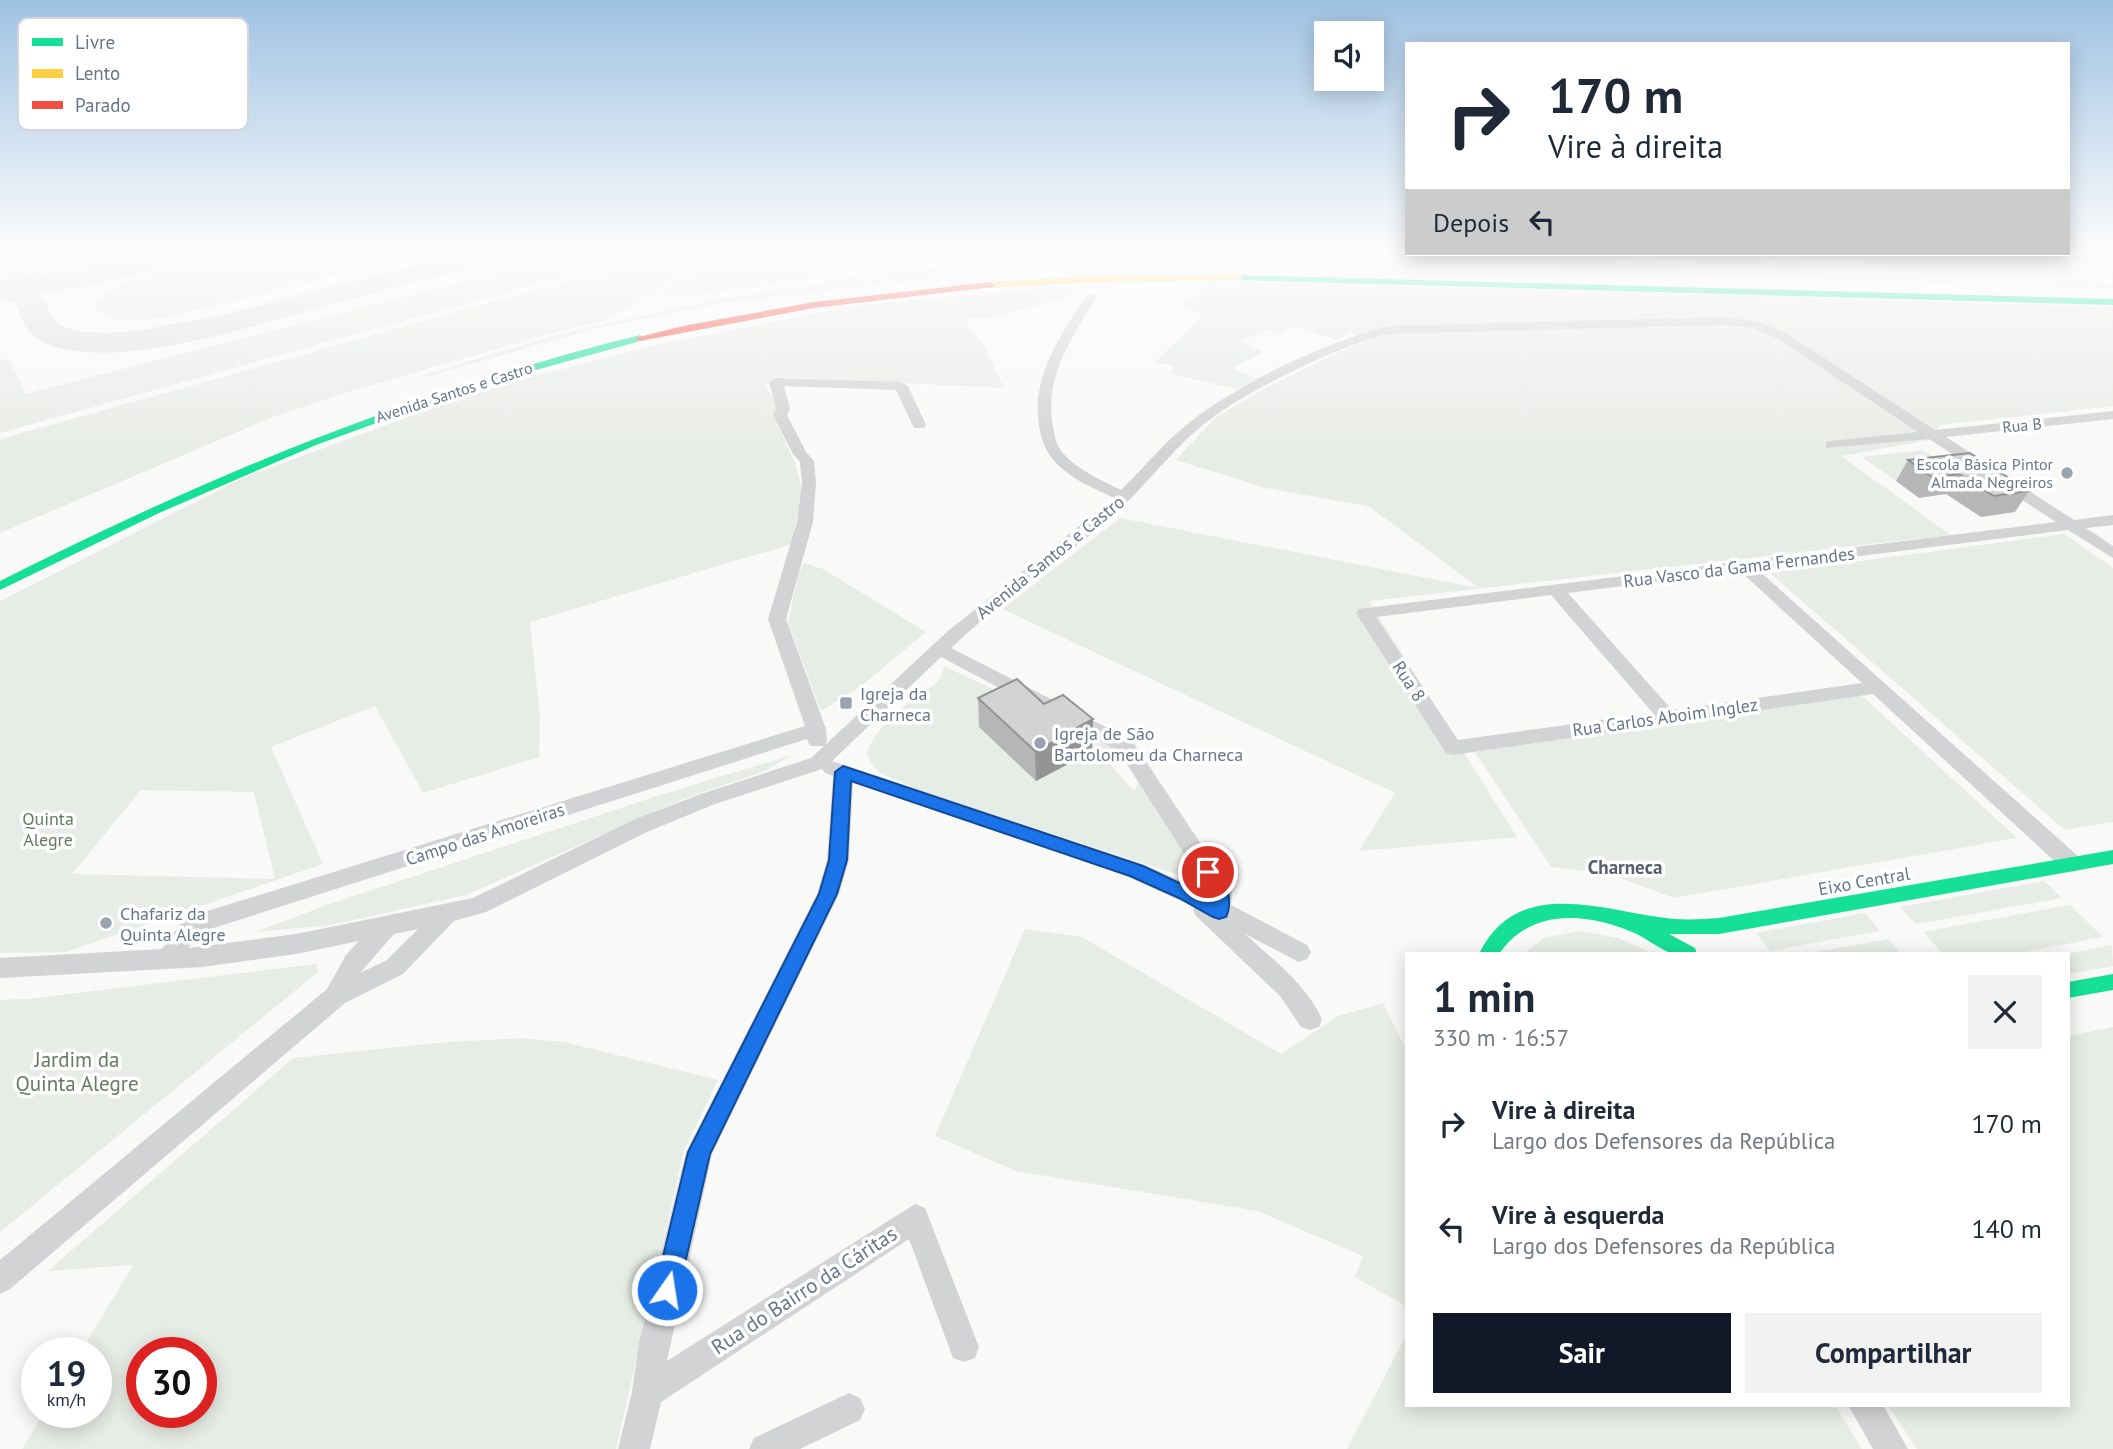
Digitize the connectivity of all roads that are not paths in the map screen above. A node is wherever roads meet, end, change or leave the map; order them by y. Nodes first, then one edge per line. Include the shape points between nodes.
1 (677, 320) edge
2 (741, 320) edge
3 (1077, 320) edge
4 (2113, 415) edge
5 (919, 425) dead end
6 (1932, 435) junction
7 (1831, 445) dead end
8 (1124, 497) junction
9 (2113, 520) edge
10 (2070, 525) junction
11 (2113, 553) edge
12 (1744, 566) junction
13 (0, 568) edge
14 (0, 586) edge
15 (1555, 589) junction
16 (1365, 613) joint
17 (939, 649) junction
18 (1877, 687) junction
19 (1667, 717) junction
20 (816, 729) junction
21 (1453, 748) joint
22 (818, 763) junction
23 (843, 772) junction
24 (2113, 856) edge
25 (2072, 864) junction
26 (1186, 892) junction
27 (1219, 912) junction
28 (447, 914) junction
29 (1621, 918) junction
30 (385, 929) junction
31 (1299, 951) dead end
32 (1489, 952) edge
33 (1685, 952) edge
34 (169, 959) junction
35 (0, 968) edge
36 (2113, 982) edge
37 (2070, 990) edge
38 (337, 996) junction
39 (1310, 1019) dead end
40 (0, 1279) edge
41 (964, 1347) dead end
42 (648, 1392) junction
43 (1865, 1407) edge
44 (849, 1409) dead end
45 (634, 1449) edge
46 (765, 1449) edge
47 (1892, 1449) edge

1 - 13 main road, Avenida Santos e Castro via 415,387 196,474
2 - 14 main road, Avenida Santos e Castro via 549,361 279,453 86,541
3 - 8 street via 1054,357 1045,389 1044,422 1050,445 1088,479
4 - 6 street, Rua B
5 - 20 street via 901,386 776,382 783,409 780,415 807,461 809,483 805,522 777,619
6 - 7 street, Rua B
6 - 8 street, Avenida Santos e Castro via 1782,336 1740,322 1406,327 1372,333 1330,349 1240,395 1194,425
6 - 10 street, Avenida Santos e Castro
8 - 17 street, Avenida Santos e Castro
9 - 10 street, Rua Vasco da Gama Fernandes
10 - 11 street, Avenida Santos e Castro
10 - 12 street, Rua Vasco da Gama Fernandes
12 - 15 street, Rua Vasco da Gama Fernandes
12 - 18 street
15 - 16 street, Rua Vasco da Gama Fernandes
15 - 19 street
16 - 21 street, Rua 8
17 - 22 street, Avenida Santos e Castro
17 - 27 street via 1128,750 1221,892
18 - 19 street, Rua Carlos Aboim Inglez
18 - 25 street
19 - 21 street, Rua Carlos Aboim Inglez
20 - 22 street
20 - 34 street, Campo das Amoreiras via 193,925
22 - 23 street
22 - 28 street via 640,826 478,906
23 - 26 street via 1137,871
23 - 42 street via 838,860 828,894 699,1152 654,1343
24 - 25 main road, Eixo Central
25 - 29 main road, Eixo Central via 1719,926 1675,927
26 - 27 street
26 - 39 street via 1288,989
27 - 31 street
28 - 30 street
28 - 38 street via 395,967
29 - 32 main road via 1570,910 1539,914 1513,925
29 - 33 main road
30 - 34 street
30 - 38 street via 354,962
34 - 35 street
36 - 37 main road
38 - 40 street
41 - 42 street, Rua do Bairro da Cáritas via 915,1218
42 - 45 street
43 - 47 street
44 - 46 street

